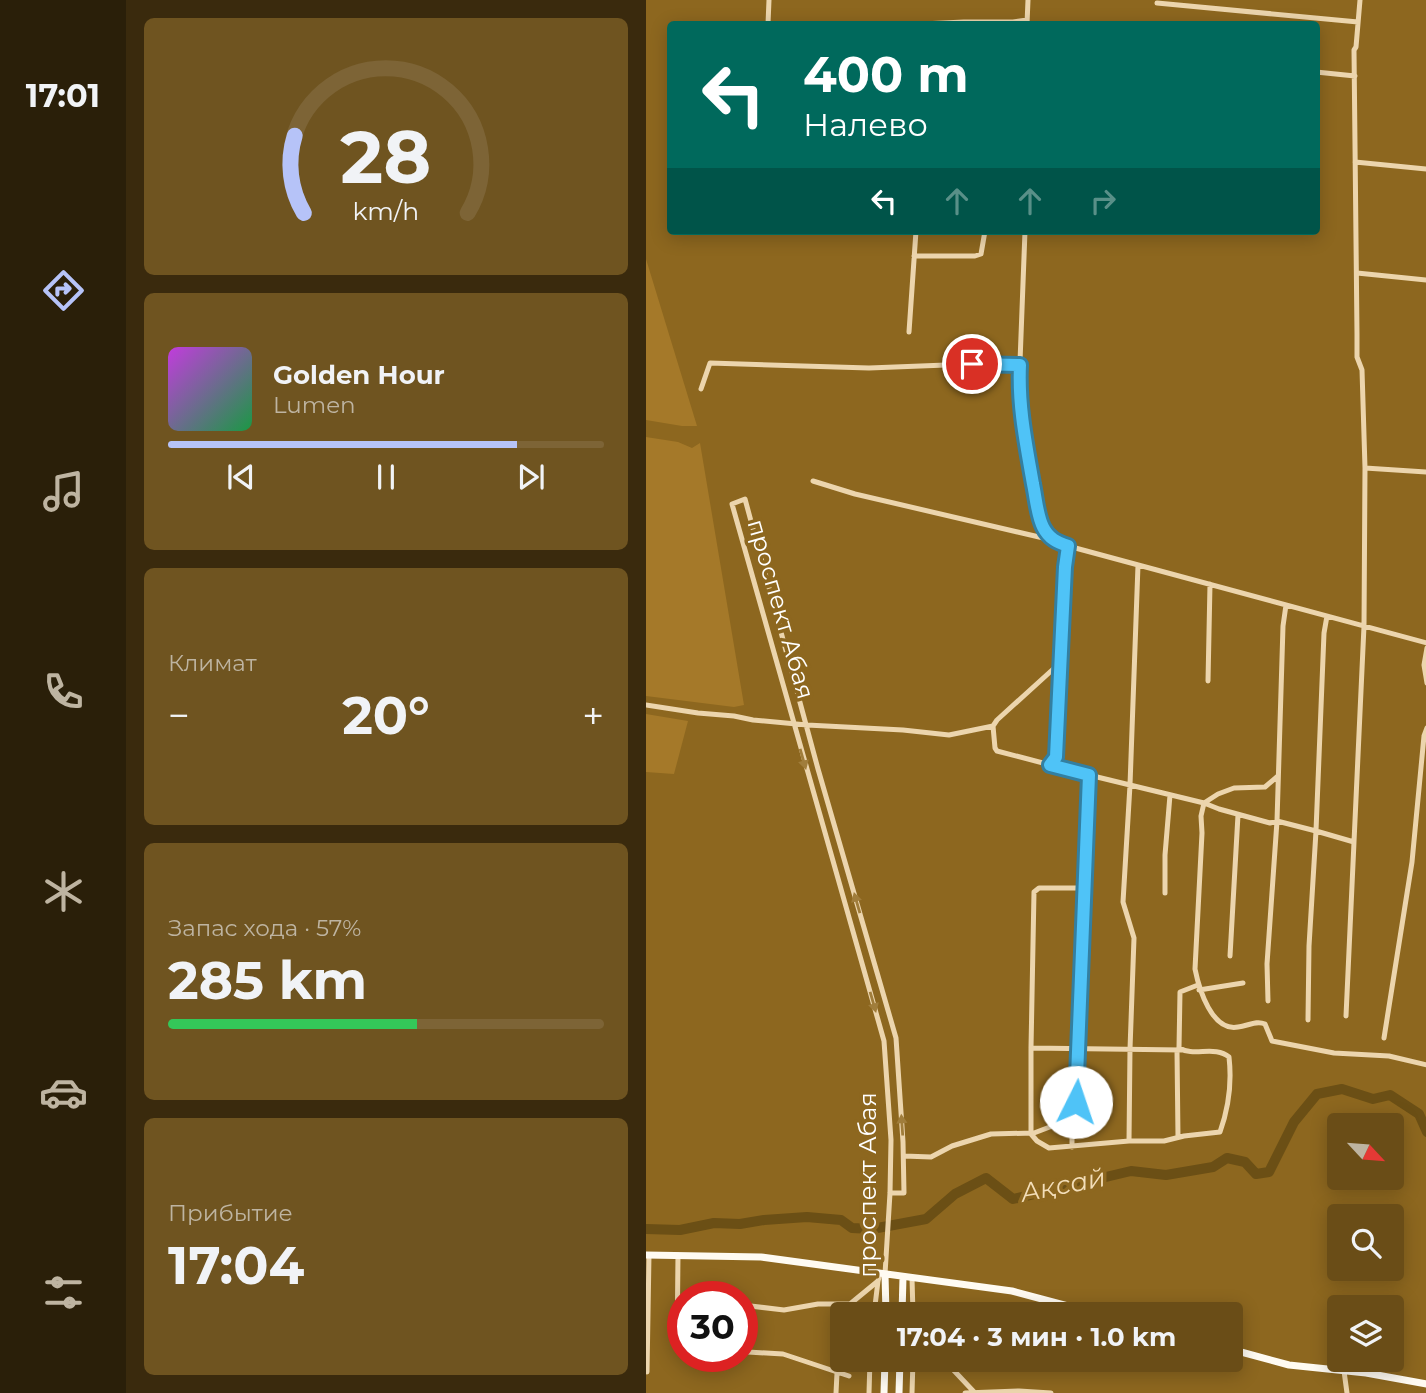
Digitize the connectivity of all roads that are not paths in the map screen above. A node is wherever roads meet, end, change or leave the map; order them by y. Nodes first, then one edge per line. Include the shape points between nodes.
1 (769, 0) edge
2 (1028, 0) edge
3 (1360, 0) edge
4 (1157, 3) dead end
5 (768, 21) edge
6 (1027, 21) edge
7 (1358, 22) junction
8 (1320, 72) edge
9 (1355, 76) junction
10 (1355, 162) junction
11 (1426, 169) edge
12 (916, 235) edge
13 (984, 235) edge
14 (1025, 235) edge
15 (914, 256) junction
16 (1357, 273) junction
17 (1426, 279) edge
18 (909, 332) dead end
19 (1020, 365) junction
20 (701, 389) dead end
21 (1365, 468) junction
22 (1426, 472) edge
23 (813, 481) dead end
24 (1052, 540) junction
25 (1068, 546) junction
26 (1138, 565) junction
27 (1210, 584) junction
28 (1286, 605) junction
29 (1327, 616) junction
30 (1364, 626) junction
31 (1426, 643) edge
32 (1426, 648) edge
33 (1061, 662) junction
34 (1208, 681) dead end
35 (1426, 683) edge
36 (646, 705) edge
37 (793, 724) junction
38 (807, 725) junction
39 (992, 726) junction
40 (1426, 728) edge
41 (1050, 765) junction
42 (1089, 775) junction
43 (1278, 776) junction
44 (1130, 785) junction
45 (1170, 796) junction
46 (1204, 803) junction
47 (1238, 815) junction
48 (1277, 821) junction
49 (1316, 831) junction
50 (1354, 842) junction
51 (1084, 888) junction
52 (1165, 893) dead end
53 (1230, 956) dead end
54 (1243, 984) dead end
55 (1199, 987) junction
56 (1268, 1001) dead end
57 (1346, 1016) dead end
58 (1308, 1020) dead end
59 (1384, 1038) dead end
60 (1031, 1048) junction
61 (1079, 1048) junction
62 (1130, 1049) junction
63 (1180, 1050) junction
64 (1426, 1065) edge
65 (1072, 1112) junction
66 (1031, 1134) junction
67 (1178, 1137) junction
68 (1129, 1141) junction
69 (1072, 1147) junction
70 (904, 1156) junction
71 (890, 1193) junction
72 (647, 1255) edge
73 (678, 1255) junction
74 (881, 1276) junction
75 (903, 1277) junction
76 (912, 1278) junction
77 (678, 1281) edge
78 (876, 1302) edge
79 (884, 1302) edge
80 (902, 1302) edge
81 (913, 1302) edge
82 (1051, 1302) edge
83 (758, 1307) edge
84 (758, 1353) edge
85 (1243, 1353) edge
86 (1327, 1369) edge
87 (647, 1372) edge
88 (870, 1372) edge
89 (885, 1372) edge
90 (900, 1372) edge
91 (913, 1372) edge
92 (955, 1372) edge
93 (1344, 1372) edge
94 (1350, 1372) edge
95 (837, 1373) junction
96 (849, 1376) dead end
97 (1426, 1384) edge
98 (974, 1392) edge
99 (836, 1393) edge
100 (869, 1393) edge
101 (884, 1393) edge
102 (899, 1393) edge
103 (912, 1393) edge
104 (964, 1393) edge
105 (1051, 1393) edge
106 (1347, 1393) edge

1 - 5 street
2 - 6 street
3 - 7 street
4 - 7 street
7 - 9 street
8 - 9 street
9 - 10 street
10 - 11 street
10 - 16 street
12 - 15 street
13 - 15 street via 981,254 975,256
14 - 19 street
15 - 18 street
16 - 17 street
16 - 21 street
19 - 20 street via 869,368 710,363
19 - 24 street via 1020,411 1042,525
21 - 22 street
21 - 30 street
23 - 24 street
24 - 25 street
25 - 26 street
25 - 33 street
26 - 27 street
26 - 44 street
27 - 28 street
27 - 34 street
28 - 29 street
28 - 43 street
29 - 30 street
29 - 49 street
30 - 31 street
30 - 50 street
32 - 35 street
33 - 39 street
33 - 41 street via 1056,757
36 - 37 street
37 - 38 street
37 - 38 street, проспект Абая via 732,504 745,499
37 -> 71 street, проспект Абая via 884,1041
38 - 39 street via 949,734
70 -> 38 street, проспект Абая via 896,1038
39 - 41 street via 997,751
40 - 59 street via 1412,862
41 - 42 street
42 - 44 street
42 - 51 street
43 - 46 street via 1265,787 1234,788
43 - 48 street
44 - 45 street
44 - 62 street via 1123,902 1134,938
45 - 46 street
45 - 52 street
46 - 47 street
46 - 55 street via 1195,969
47 - 48 street
47 - 53 street
48 - 49 street
48 - 56 street
49 - 50 street
49 - 58 street
50 - 57 street
51 - 60 street via 1039,888 1034,892
51 - 61 street
54 - 55 street
55 - 63 street via 1180,992
55 - 64 street via 1214,1017 1227,1028 1259,1021 1272,1041
60 - 61 street
60 - 66 street
61 - 62 street
61 - 65 street
62 - 63 street
62 - 68 street
63 - 67 street
63 - 67 street via 1223,1052 1231,1070 1227,1113 1220,1132
65 - 66 street
65 - 69 street
66 - 69 street via 1050,1148
66 - 70 street via 991,1134 931,1157
67 - 68 street
68 - 69 street
70 - 71 street, проспект Абая via 904,1193
71 - 74 street, проспект Абая
72 - 73 main road
72 - 87 street
73 - 74 main road via 762,1257
73 - 77 street
74 - 75 main road
74 - 78 street
74 - 79 main road, проспект Абая
74 - 83 street via 850,1304 784,1310
75 - 76 main road
75 - 80 main road, проспект Абая
76 - 81 street
76 - 82 main road
84 - 95 street via 783,1354
85 - 86 main road
88 - 100 street
89 - 101 main road
90 - 102 main road
91 - 103 street
92 - 98 street
93 - 106 street
94 - 97 main road
95 - 96 street
95 - 99 street
98 - 104 street
98 - 105 street

